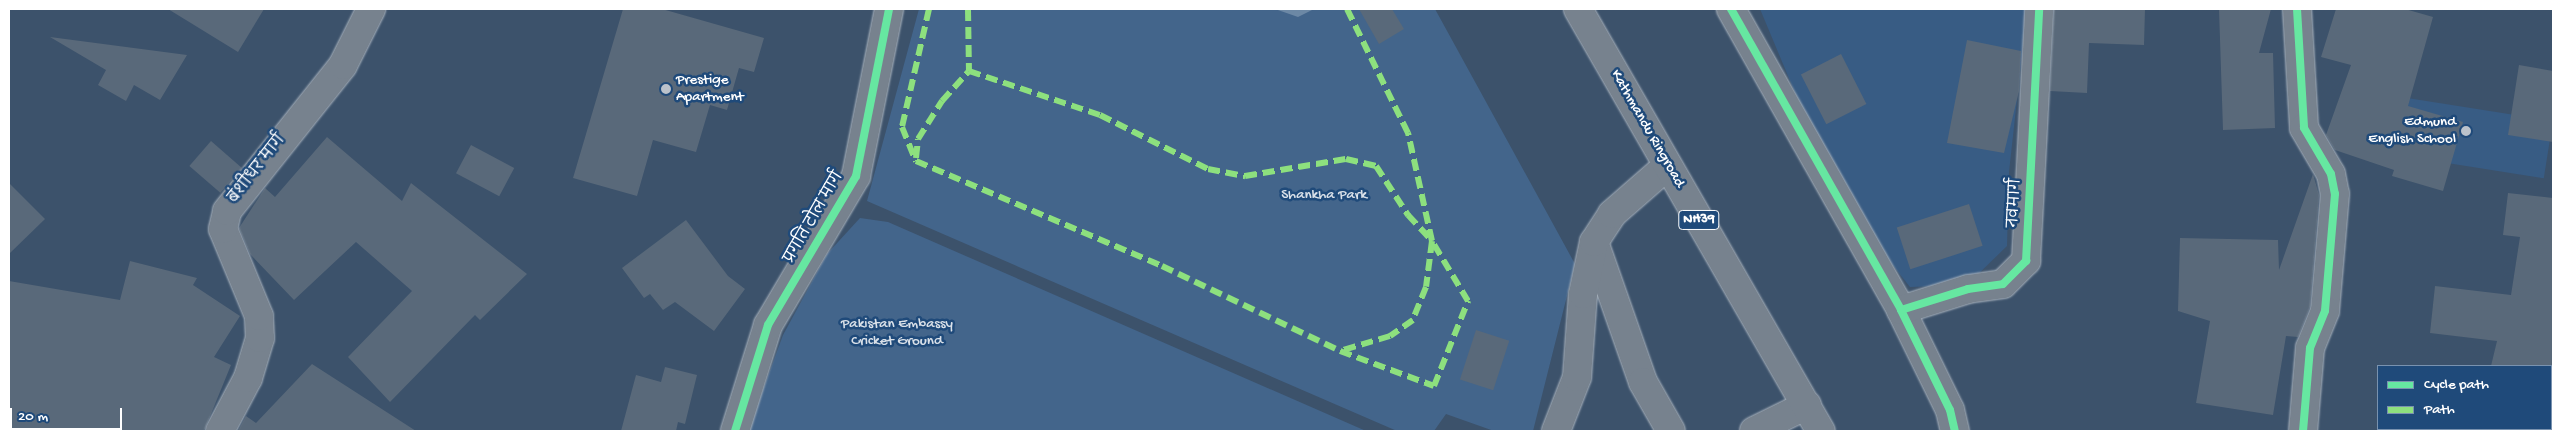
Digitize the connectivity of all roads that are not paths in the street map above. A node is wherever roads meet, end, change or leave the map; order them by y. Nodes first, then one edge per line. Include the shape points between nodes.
1 (370, 9) edge
2 (889, 9) edge
3 (1578, 9) edge
4 (1731, 9) edge
5 (2039, 9) edge
6 (2297, 9) edge
7 (1668, 166) junction
8 (1594, 242) junction
9 (1902, 310) junction
10 (1806, 404) junction
11 (220, 431) edge
12 (735, 431) edge
13 (1556, 431) edge
14 (1671, 431) edge
15 (1754, 431) edge
16 (1821, 431) edge
17 (1955, 431) edge
18 (2303, 431) edge

1 - 11 main road, बंशीधर मार्ग via 342,65 227,211 223,229 259,316 260,338 248,378
2 - 12 main road, प्रगति टोल मार्ग via 856,176 768,325
3 - 7 main road, Kathmandu Ringroad / NH39
4 - 9 main road
5 - 9 main road, नवमार्ग via 2026,261 2003,284 1968,289
6 - 18 main road via 2304,128 2331,174 2335,194 2325,311 2310,348
7 - 8 main road via 1612,214
7 - 10 main road, Kathmandu Ringroad / NH39
8 - 13 main road via 1583,294 1577,377
8 - 14 main road via 1643,382
9 - 17 main road via 1950,410
10 - 15 main road
10 - 16 main road, Kathmandu Ringroad / NH39

